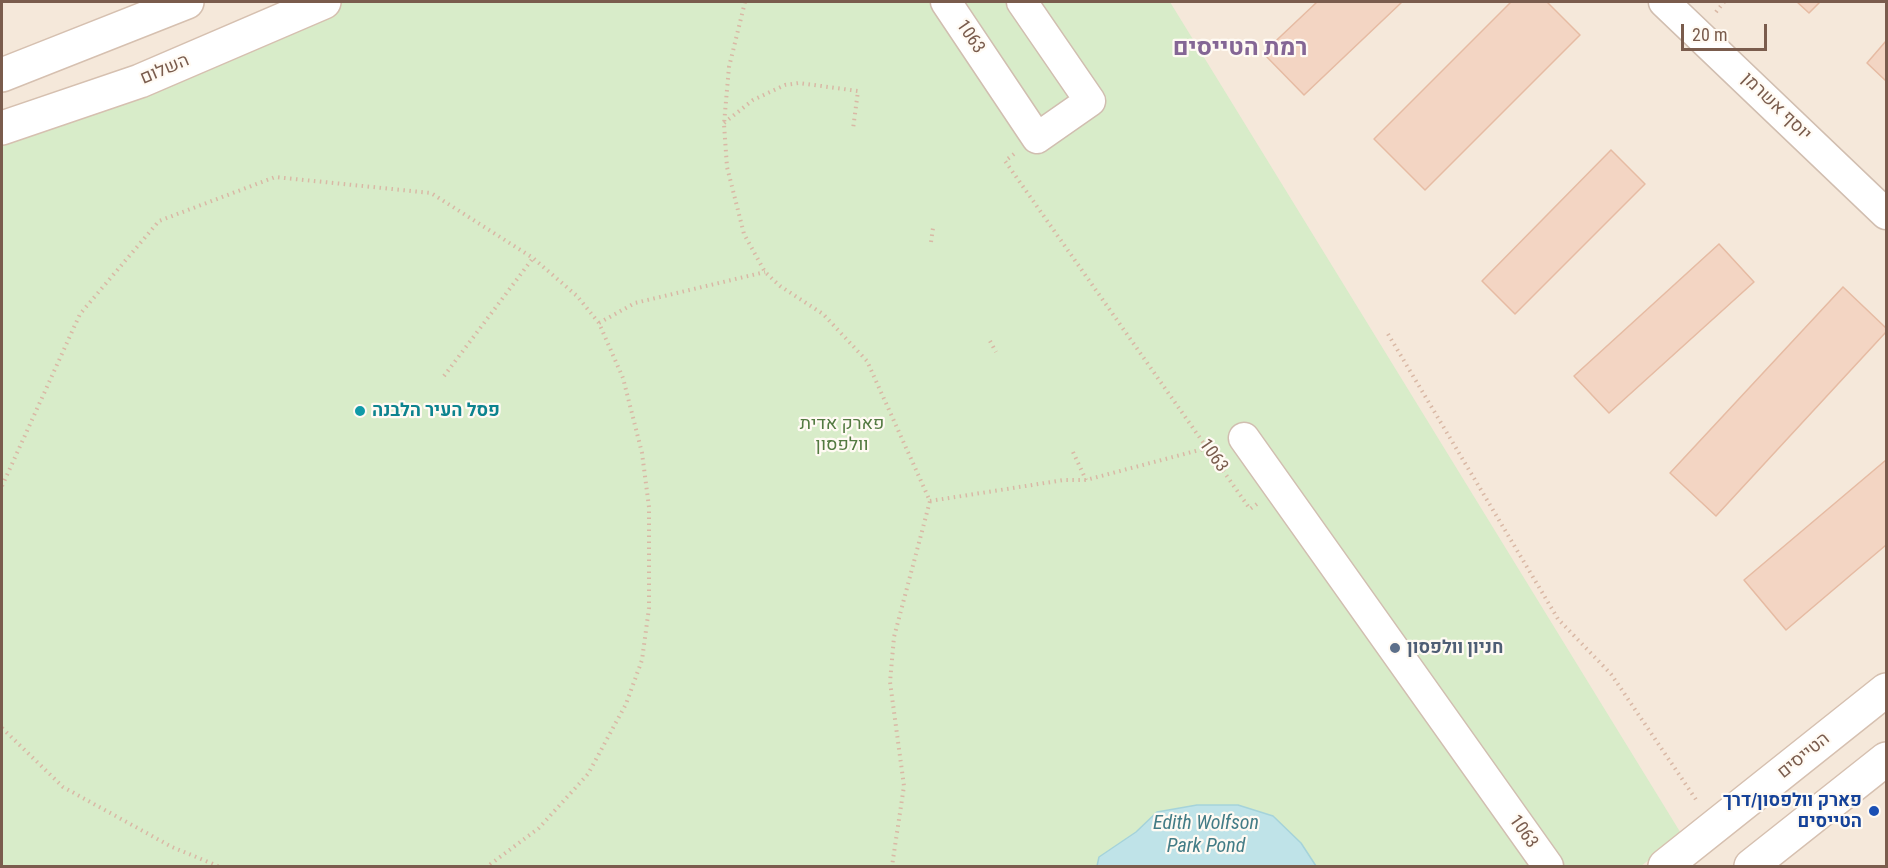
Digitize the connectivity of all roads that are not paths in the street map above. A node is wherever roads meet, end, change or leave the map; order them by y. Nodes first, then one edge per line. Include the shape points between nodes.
1 (187, 2) edge
2 (324, 2) edge
3 (946, 2) edge
4 (1022, 2) edge
5 (1664, 2) edge
6 (2, 75) edge
7 (2, 128) edge
8 (1887, 214) edge
9 (1244, 438) dead end
10 (1887, 690) edge
11 (1887, 759) edge
12 (1548, 867) edge
13 (1665, 867) edge
14 (1751, 867) edge

1 - 6 main road
2 - 7 main road, השלום via 140,81
3 - 4 street, 1063 via 1037,138 1090,101
5 - 8 street, יוסף אשרמן
9 - 12 street, 1063
10 - 13 main road, הטייסים
11 - 14 main road

